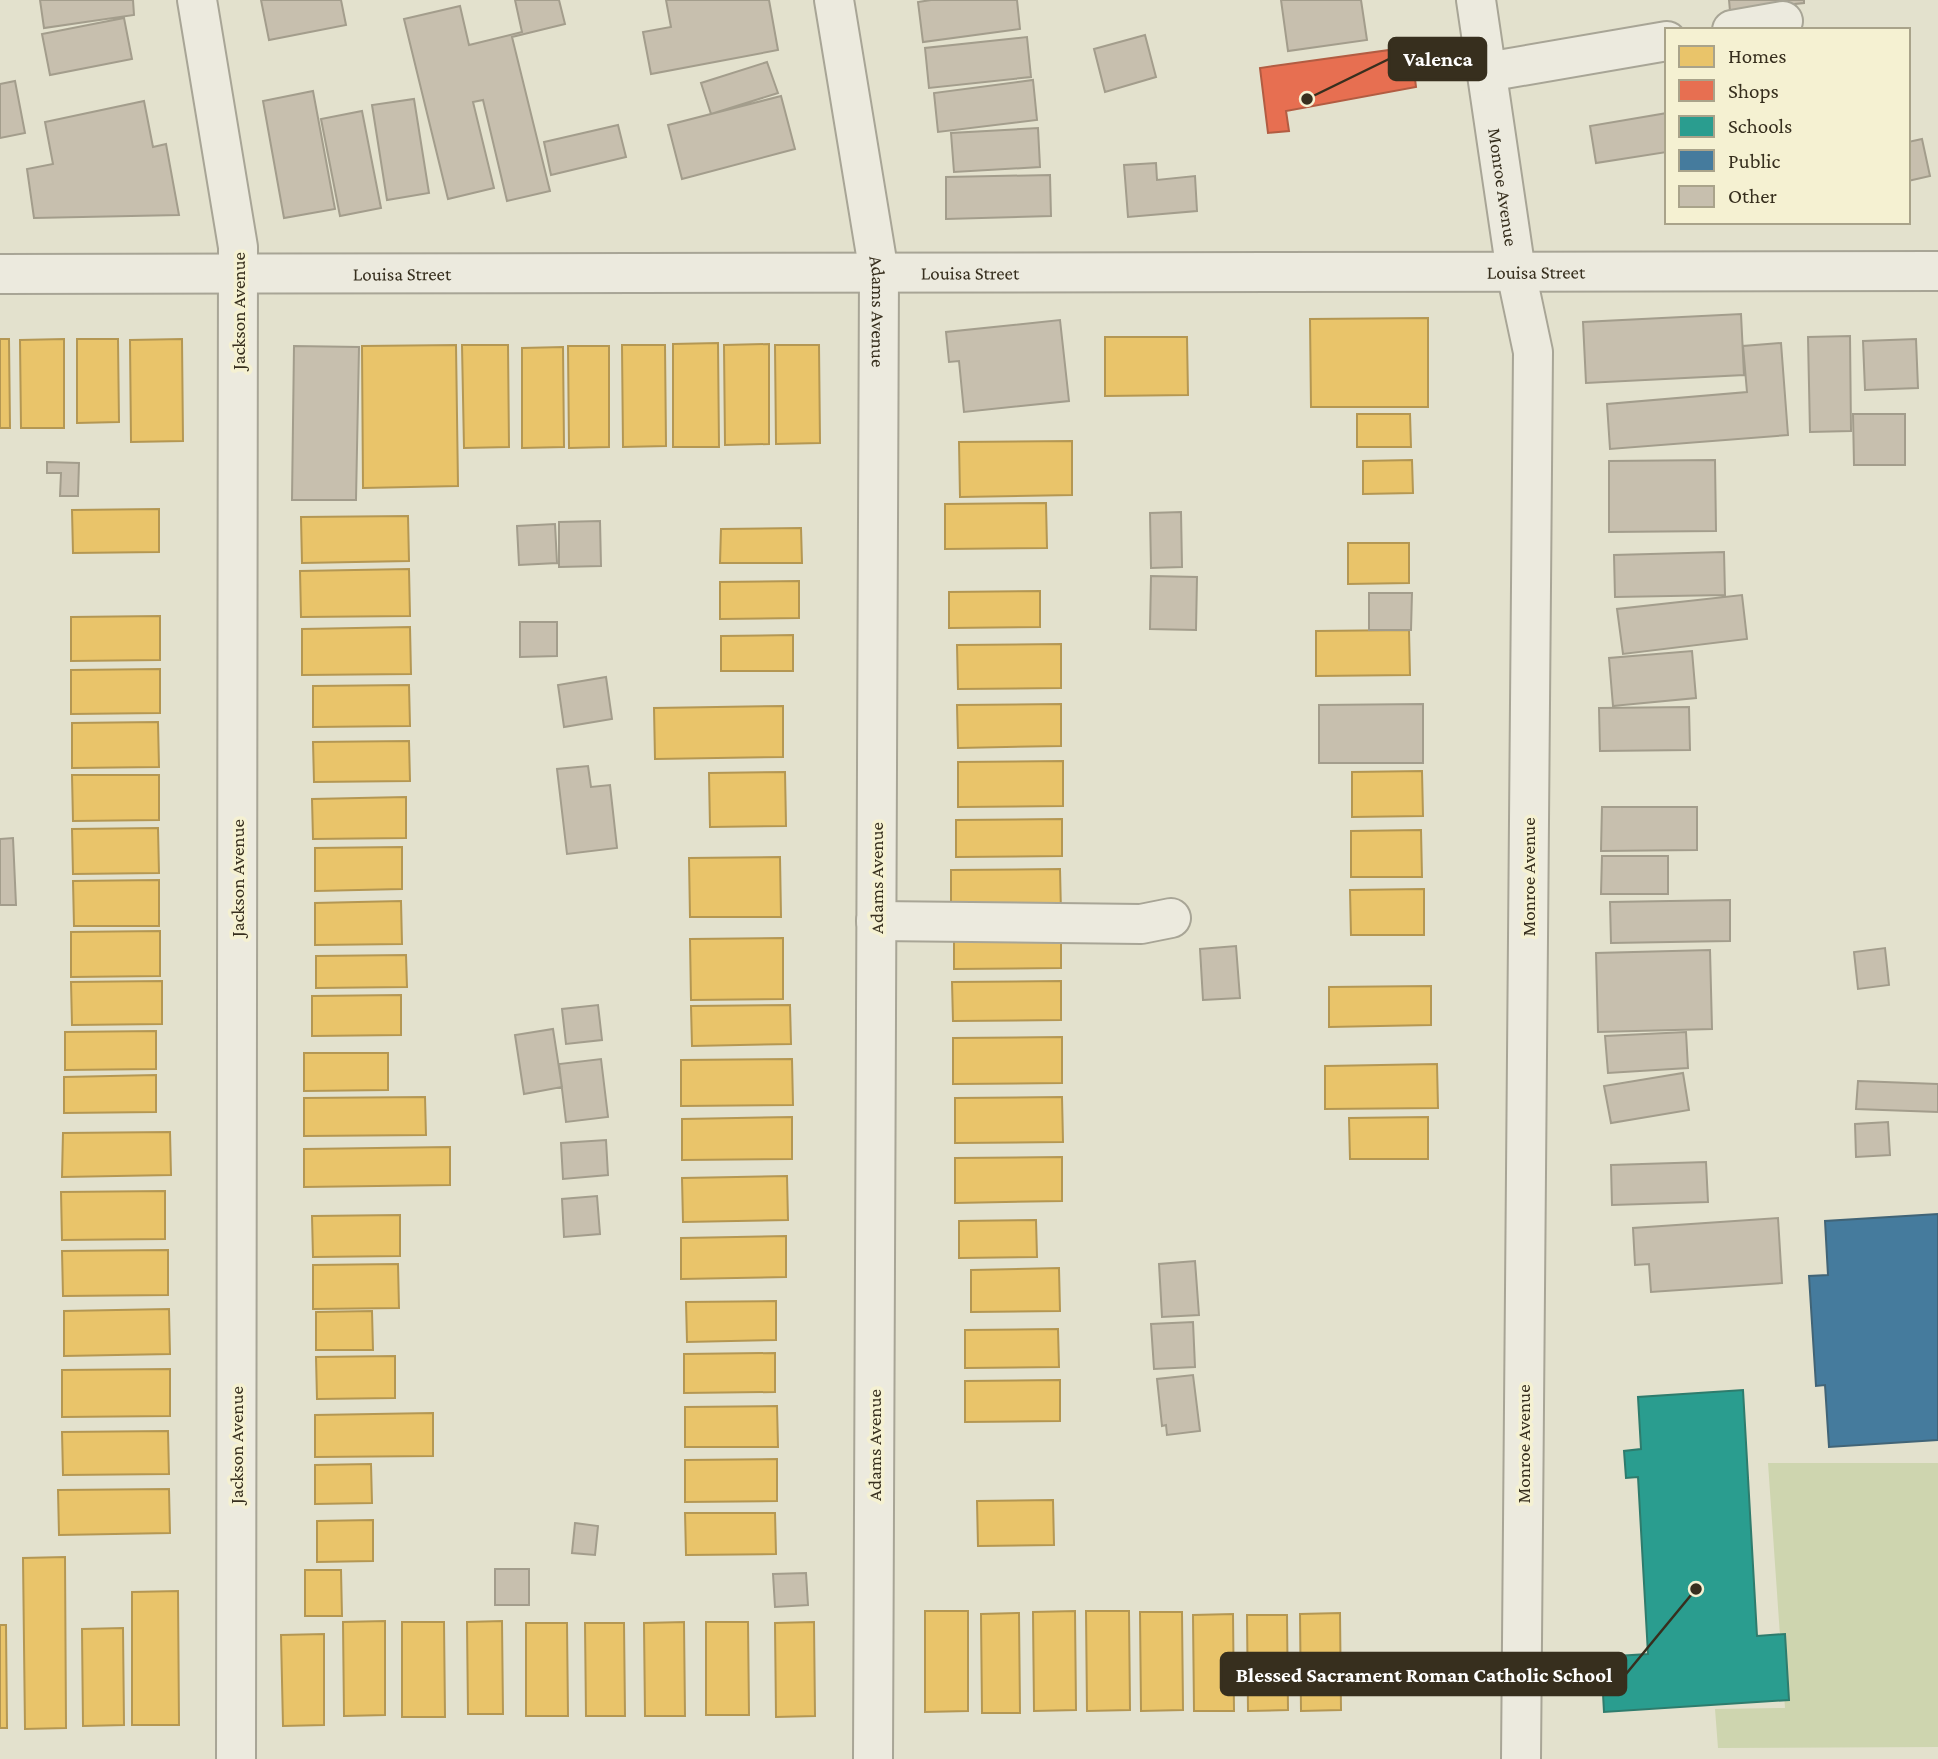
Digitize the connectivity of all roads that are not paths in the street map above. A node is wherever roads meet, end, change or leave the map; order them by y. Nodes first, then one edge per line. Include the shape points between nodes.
1 (197, 0) edge
2 (834, 0) edge
3 (1476, 0) edge
4 (1783, 21) dead end
5 (1743, 28) edge
6 (1665, 41) edge
7 (1487, 72) junction
8 (1938, 271) edge
9 (1516, 272) junction
10 (238, 273) junction
11 (879, 273) junction
12 (0, 274) edge
13 (1171, 918) dead end
14 (876, 921) junction
15 (236, 1759) edge
16 (873, 1759) edge
17 (1521, 1759) edge

1 - 10 street, Jackson Avenue via 238,247
2 - 11 street, Adams Avenue
3 - 7 street, Monroe Avenue
4 - 5 street
6 - 7 street
7 - 9 street, Monroe Avenue
8 - 9 street, Louisa Street
9 - 11 street, Louisa Street
9 - 17 street, Monroe Avenue via 1532,352
10 - 11 street, Louisa Street
10 - 12 street, Louisa Street
10 - 15 street, Jackson Avenue
11 - 14 street, Adams Avenue
13 - 14 street via 1141,924
14 - 16 street, Adams Avenue

